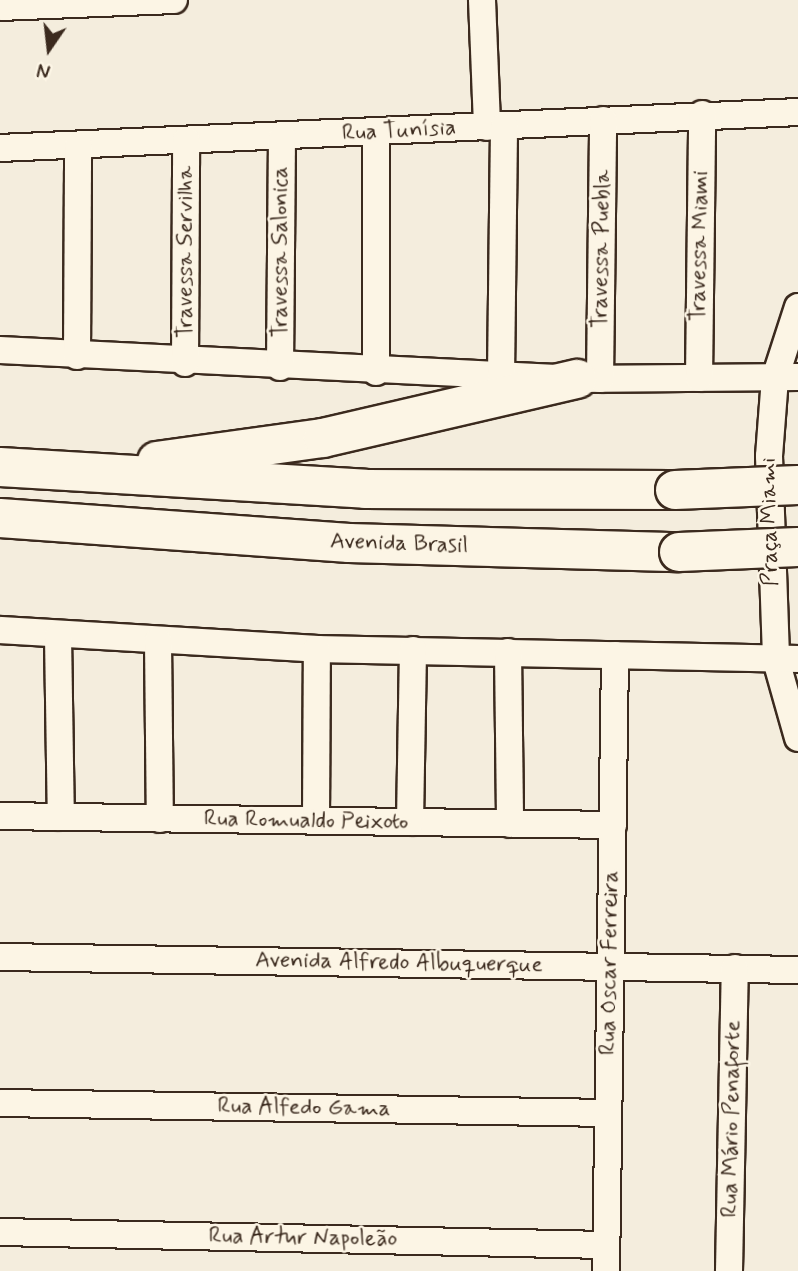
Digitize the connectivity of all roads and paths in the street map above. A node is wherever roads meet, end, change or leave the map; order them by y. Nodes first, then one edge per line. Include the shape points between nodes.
1 (173, 0) edge
2 (482, 0) edge
3 (0, 8) edge
4 (798, 112) edge
5 (702, 114) junction
6 (603, 120) junction
7 (496, 126) junction
8 (376, 133) junction
9 (282, 137) junction
10 (187, 140) junction
11 (78, 145) junction
12 (0, 148) edge
13 (798, 307) edge
14 (0, 350) edge
15 (77, 356) junction
16 (185, 363) junction
17 (281, 368) junction
18 (376, 372) junction
19 (500, 375) junction
20 (699, 378) junction
21 (787, 378) edge
22 (588, 379) junction
23 (0, 467) edge
24 (66, 474) junction
25 (798, 485) edge
26 (0, 518) edge
27 (798, 547) edge
28 (0, 630) edge
29 (58, 636) junction
30 (158, 641) junction
31 (317, 649) junction
32 (414, 650) junction
33 (508, 652) junction
34 (615, 654) junction
35 (787, 659) edge
36 (798, 738) edge
37 (0, 816) edge
38 (61, 817) junction
39 (160, 819) junction
40 (316, 821) junction
41 (410, 822) junction
42 (510, 824) junction
43 (613, 825) junction
44 (0, 957) edge
45 (610, 966) junction
46 (735, 968) junction
47 (798, 970) edge
48 (0, 1103) edge
49 (608, 1113) junction
50 (0, 1232) edge
51 (606, 1258) edge
52 (729, 1271) edge

1 - 3 street
2 - 7 street
4 - 5 street, Rua Tunísia
5 - 6 street, Rua Tunísia
5 - 20 street, Travessa Miami
6 - 7 street, Rua Tunísia
6 - 22 street, Travessa Puebla
7 - 8 street, Rua Tunísia
7 - 19 street
8 - 9 street, Rua Tunísia
8 - 18 street
9 - 10 street, Rua Tunísia
9 - 17 street, Travessa Salonica
10 - 11 street, Rua Tunísia
10 - 16 street, Travessa Servilha
11 - 12 street, Rua Tunísia
11 - 15 street
13 - 21 street, Praça Miami
14 - 15 street
15 - 16 street
16 - 17 street
17 - 18 street
18 - 19 street
19 - 22 street
20 - 21 street
20 - 22 street
21 - 35 street, Praça Miami via 769,469
22 - 24 highway via 323,438
23 - 24 highway
24 - 25 highway, bridge via 365,489 675,490
26 - 27 highway, Avenida Brasil, bridge via 349,543 679,552
28 - 29 street
29 - 30 street
29 - 38 street
30 - 31 street
30 - 39 street
31 - 32 street
31 - 40 street
32 - 33 street
32 - 41 street
33 - 34 street
33 - 42 street
34 - 35 street
34 - 43 street, Rua Oscar Ferreira
35 - 36 street, Praça Miami
37 - 38 street, Rua Romualdo Peixoto
38 - 39 street, Rua Romualdo Peixoto
39 - 40 street, Rua Romualdo Peixoto
40 - 41 street, Rua Romualdo Peixoto
41 - 42 street, Rua Romualdo Peixoto
42 - 43 street, Rua Romualdo Peixoto
43 - 45 street, Rua Oscar Ferreira
44 - 45 street, Avenida Alfredo Albuquerque
45 - 46 street, Avenida Alfredo Albuquerque
45 - 49 street, Rua Oscar Ferreira
46 - 47 street, Avenida Alfredo Albuquerque
46 - 52 street, Rua Mário Penaforte
48 - 49 street, Rua Alfedo Gama
49 - 51 street, Rua Oscar Ferreira
50 - 51 street, Rua Artur Napoleão

